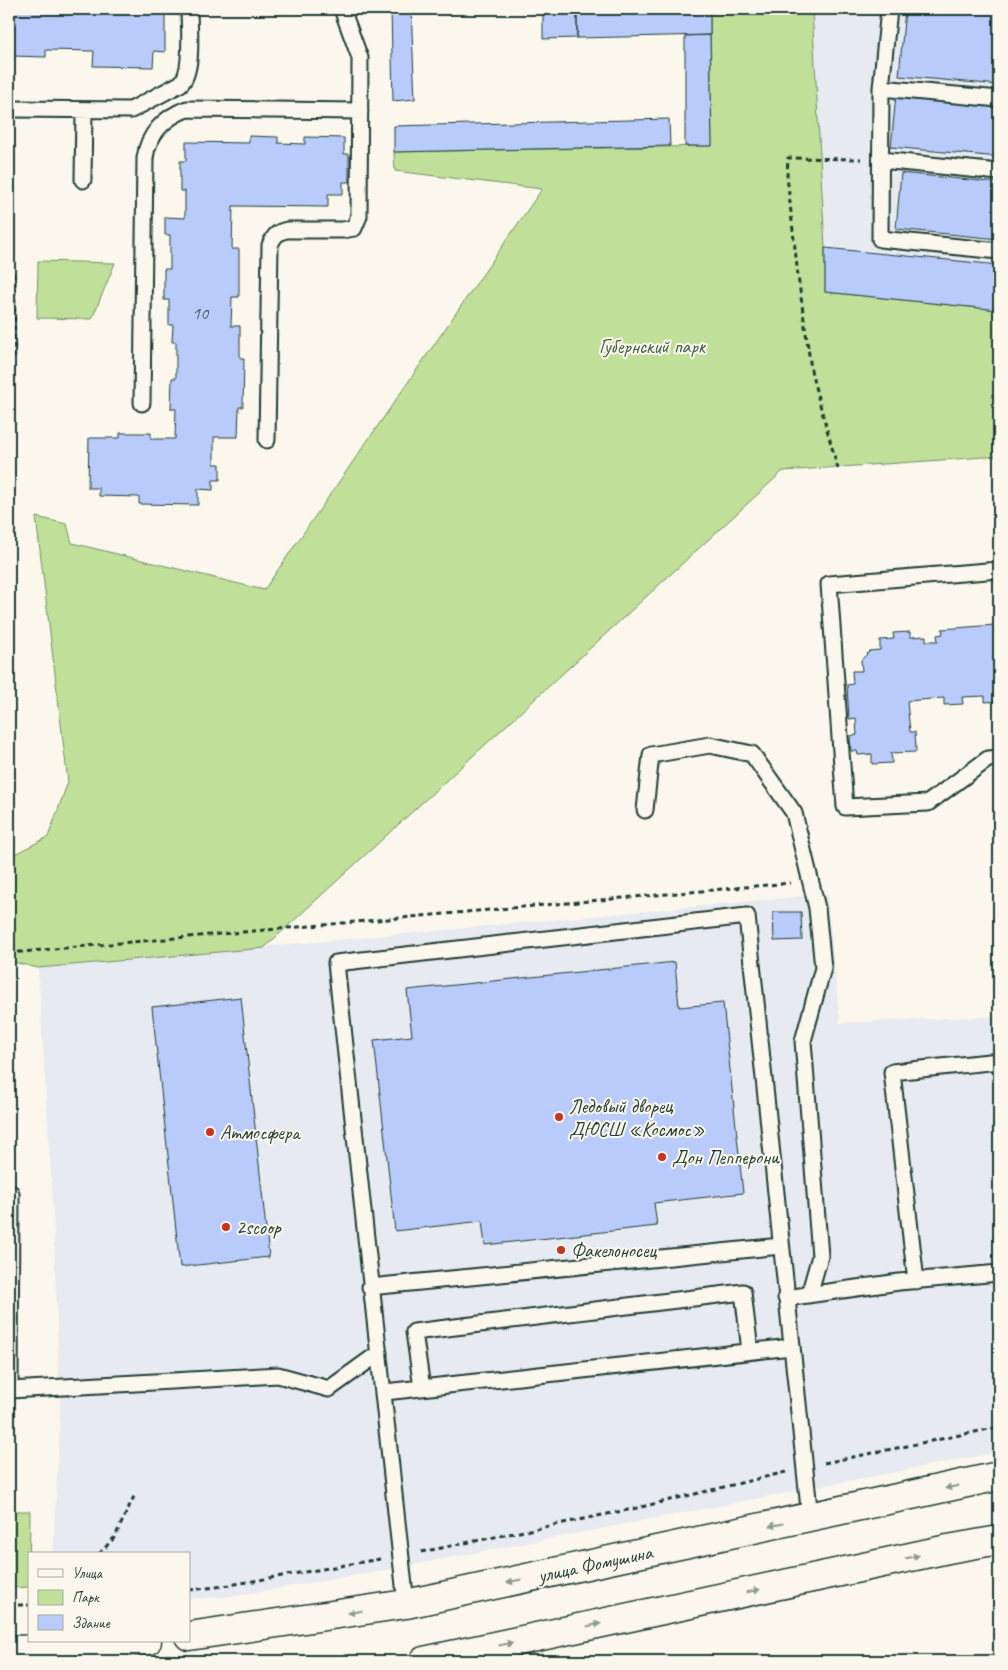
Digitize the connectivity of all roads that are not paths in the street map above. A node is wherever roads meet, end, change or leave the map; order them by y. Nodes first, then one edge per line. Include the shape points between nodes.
1 (189, 9) edge
2 (342, 9) edge
3 (889, 9) edge
4 (881, 88) junction
5 (999, 98) edge
6 (11, 109) dead end
7 (84, 110) junction
8 (360, 111) junction
9 (881, 160) junction
10 (999, 172) edge
11 (83, 180) dead end
12 (999, 251) edge
13 (142, 403) dead end
14 (267, 440) dead end
15 (999, 570) edge
16 (999, 758) edge
17 (645, 810) dead end
18 (999, 1061) edge
19 (9, 1193) edge
20 (781, 1246) junction
21 (999, 1274) edge
22 (916, 1281) junction
23 (370, 1287) junction
24 (809, 1295) junction
25 (786, 1298) junction
26 (791, 1347) junction
27 (750, 1351) junction
28 (379, 1353) junction
29 (422, 1388) junction
30 (385, 1392) junction
31 (999, 1476) edge
32 (810, 1518) junction
33 (999, 1540) edge
34 (406, 1604) junction
35 (190, 1636) edge
36 (140, 1642) edge
37 (9, 1650) edge
38 (424, 1661) edge

1 - 7 lane via 185,80 131,110
2 - 8 lane via 360,58
3 - 4 lane
4 - 5 lane
4 - 9 lane
6 - 7 lane
7 - 11 lane
8 - 13 lane via 188,109 176,114 155,132 146,148 145,158
8 - 14 lane via 357,223 354,228 287,230 278,232 270,245
9 - 10 lane
9 - 12 lane via 880,239
15 - 16 lane via 829,584 846,808 928,803 988,759
17 - 24 lane via 651,755 710,745 752,754 794,813 817,908 823,968 803,1041 820,1256
18 - 22 lane via 892,1072
19 - 28 lane via 10,1390 278,1375 329,1389
20 - 23 lane
20 - 23 lane via 747,916 336,963
20 - 25 lane
21 - 22 lane
22 - 24 lane
23 - 28 lane
24 - 25 lane
25 - 26 lane
26 - 27 lane
26 - 32 lane
27 - 29 lane
27 - 29 lane via 743,1292 414,1332
28 - 30 lane
29 - 30 lane
30 - 34 lane
31 -> 32 main road, улица Фомушина
32 -> 34 main road, улица Фомушина
38 -> 33 main road
34 -> 35 main road, улица Фомушина
36 - 37 main road via 96,1648

